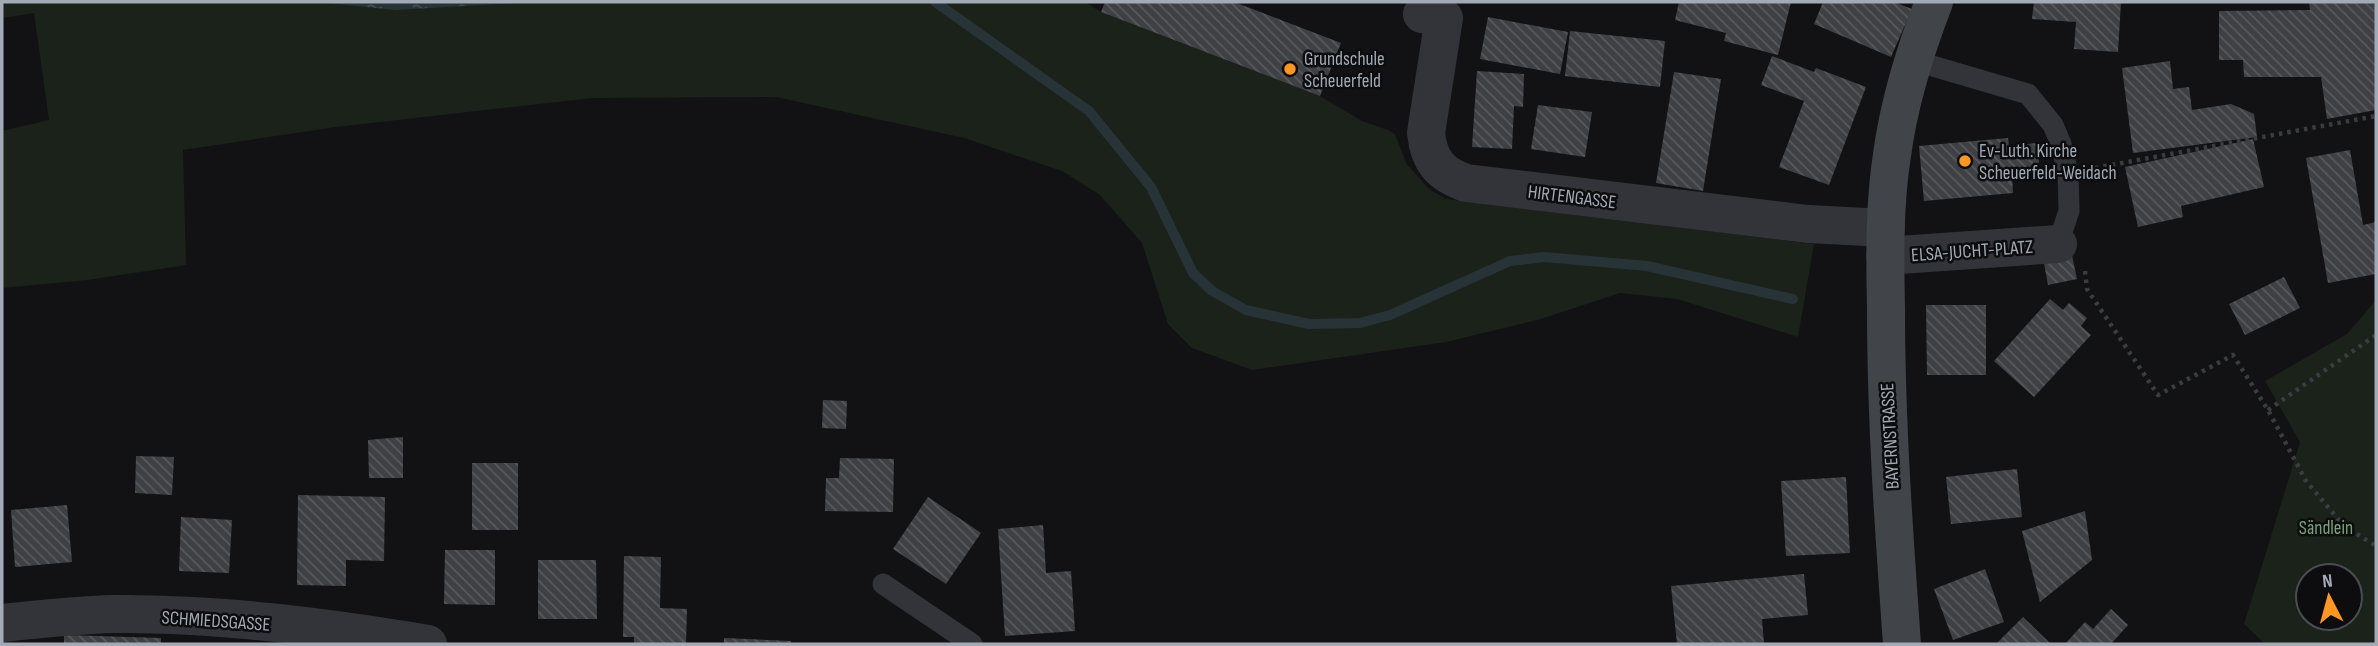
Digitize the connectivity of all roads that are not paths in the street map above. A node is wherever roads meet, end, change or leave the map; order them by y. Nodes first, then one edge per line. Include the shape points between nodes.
1 (1934, 2) edge
2 (1422, 14) dead end
3 (1912, 60) junction
4 (1886, 242) junction
5 (2072, 255) joint
6 (883, 583) dead end
7 (2, 623) edge
8 (428, 644) edge
9 (972, 644) edge
10 (1902, 644) edge

1 - 3 street, BAYERNSTRASSE
2 - 4 street, HIRTENGASSE via 1444,18 1426,133 1428,149 1449,177 1466,183 1808,224
3 - 4 street, BAYERNSTRASSE via 1892,155
3 - 5 lane via 2028,94 2053,125 2061,144 2068,173
4 - 5 street, ELSA-JUCHT-PLATZ
4 - 10 street, BAYERNSTRASSE via 1890,468
6 - 9 lane
7 - 8 street, SCHMIEDSGASSE via 112,614 195,616

